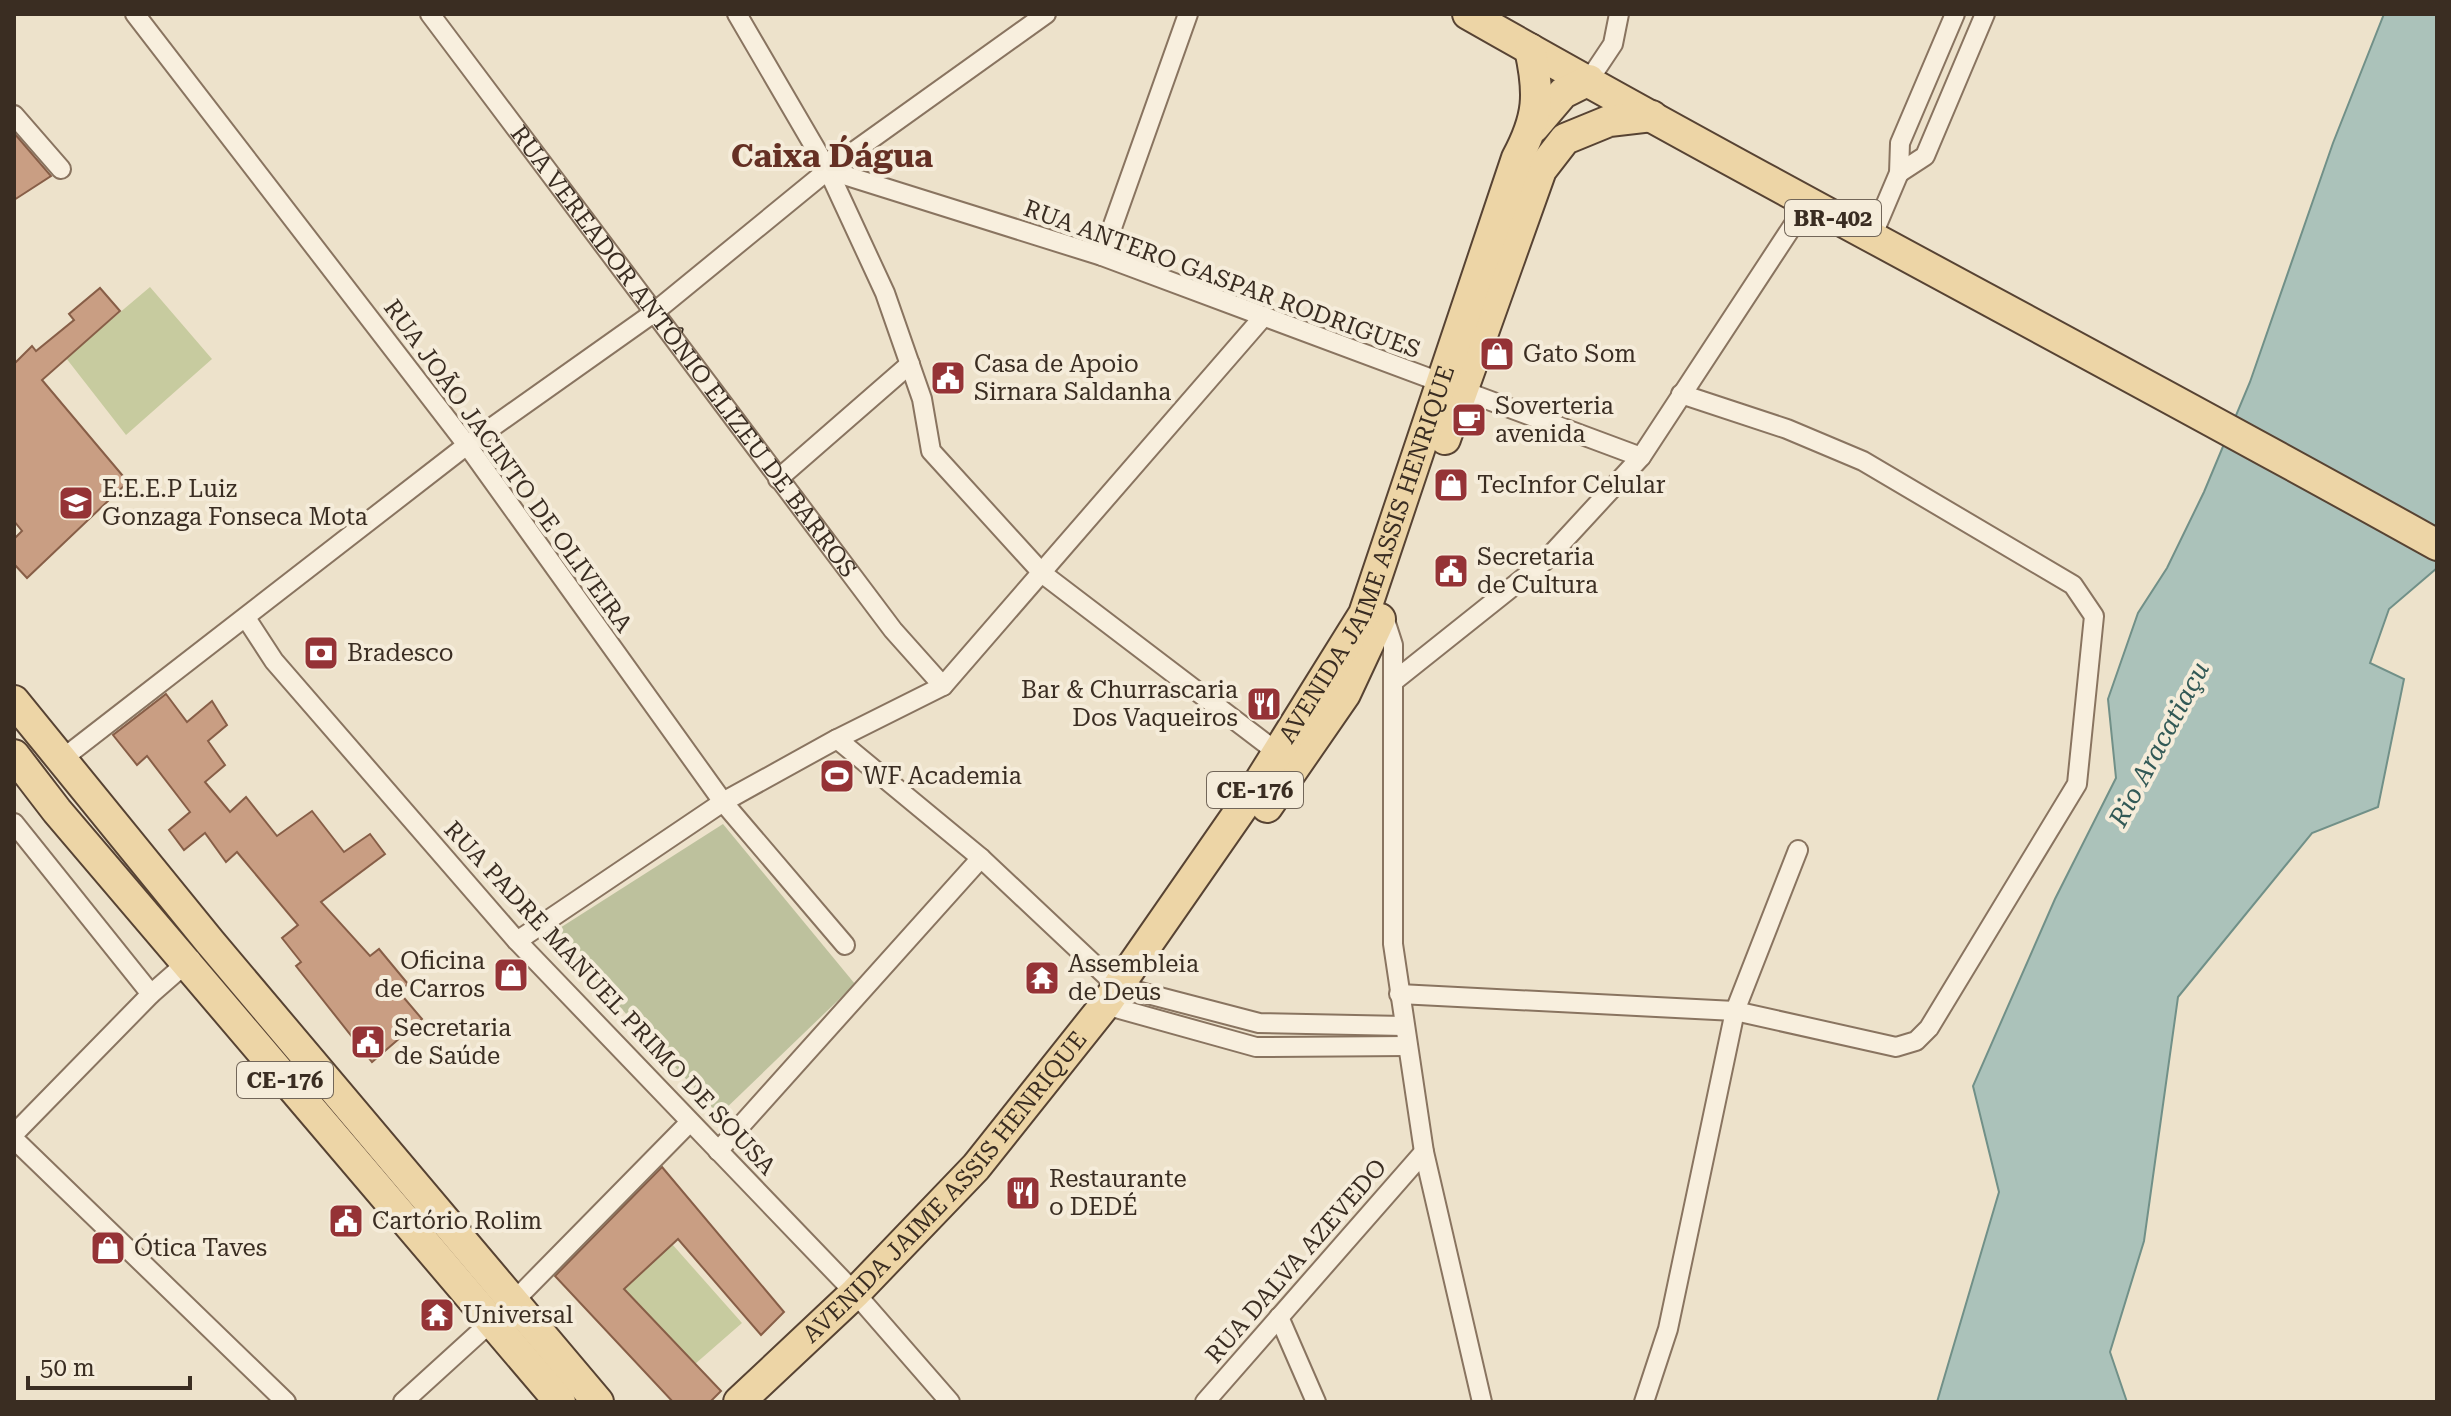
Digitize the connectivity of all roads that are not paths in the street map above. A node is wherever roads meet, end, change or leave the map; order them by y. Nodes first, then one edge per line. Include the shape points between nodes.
1 (135, 14) edge
2 (430, 14) edge
3 (737, 14) edge
4 (1046, 14) edge
5 (1188, 14) edge
6 (1468, 14) edge
7 (1619, 14) edge
8 (1955, 14) edge
9 (1985, 14) edge
10 (1530, 49) junction
11 (1589, 80) junction
12 (14, 115) edge
13 (1652, 116) junction
14 (1534, 127) junction
15 (1565, 139) junction
16 (61, 169) dead end
17 (828, 170) junction
18 (1899, 173) junction
19 (1807, 204) junction
20 (1871, 239) junction
21 (1102, 256) junction
22 (652, 314) junction
23 (1264, 316) junction
24 (910, 364) junction
25 (1452, 388) junction
26 (1681, 394) junction
27 (467, 445) junction
28 (1641, 457) junction
29 (778, 479) junction
30 (2437, 545) edge
31 (1043, 574) junction
32 (1379, 601) junction
33 (246, 618) junction
34 (1393, 682) junction
35 (943, 686) junction
36 (14, 701) edge
37 (837, 739) junction
38 (1278, 753) junction
39 (14, 755) edge
40 (62, 759) junction
41 (723, 802) junction
42 (14, 823) edge
43 (1798, 850) dead end
44 (981, 858) junction
45 (517, 941) junction
46 (210, 942) junction
47 (845, 945) dead end
48 (186, 964) junction
49 (151, 994) junction
50 (1399, 994) junction
51 (1121, 998) junction
52 (1735, 1011) junction
53 (1404, 1026) junction
54 (1407, 1046) junction
55 (688, 1124) junction
56 (14, 1136) edge
57 (718, 1151) junction
58 (1424, 1152) junction
59 (861, 1301) junction
60 (513, 1302) junction
61 (1279, 1317) junction
62 (490, 1324) junction
63 (286, 1402) edge
64 (403, 1402) edge
65 (560, 1402) edge
66 (598, 1402) edge
67 (739, 1402) edge
68 (769, 1402) edge
69 (950, 1402) edge
70 (1205, 1402) edge
71 (1316, 1402) edge
72 (1482, 1402) edge
73 (1644, 1402) edge

1 - 27 street, RUA JOÃO JACINTO DE OLIVEIRA
2 - 22 street, RUA VEREADOR ANTÔNIO ELIZEU DE BARROS
3 - 17 street
4 - 17 street
5 - 21 street
6 - 10 main road, BR-402
7 - 11 street via 1613,44
8 - 18 street via 1900,143
9 - 18 street via 1925,156
10 - 11 main road, BR-402
10 - 14 main road, AVENIDA JAIME ASSIS HENRIQUE / CE-176 via 1538,85
11 - 13 main road, BR-402
11 - 14 main road via 1563,93
11 - 15 main road
12 - 16 street
13 - 15 main road via 1609,121
13 - 19 main road, BR-402
14 - 25 main road, AVENIDA JAIME ASSIS HENRIQUE / CE-176 via 1517,158
15 - 25 main road, CE-176 via 1541,170
17 - 21 street, RUA ANTERO GASPAR RODRIGUES
17 - 22 street
17 - 24 street via 885,293
18 - 20 street
19 - 20 main road, BR-402
19 - 26 street
20 - 30 main road, BR-402
21 - 23 street, RUA ANTERO GASPAR RODRIGUES
22 - 27 street
22 - 29 street, RUA VEREADOR ANTÔNIO ELIZEU DE BARROS
23 - 25 street, RUA ANTERO GASPAR RODRIGUES
23 - 31 street
24 - 29 street
24 - 31 street via 931,451
25 - 28 street, RUA ANTERO GASPAR RODRIGUES
25 - 32 main road, AVENIDA JAIME ASSIS HENRIQUE / CE-176
26 - 28 street
26 - 52 street via 1863,461 2073,585 2094,616 2077,784 1929,1028 1916,1041 1896,1047
27 - 33 street
27 - 41 street, RUA JOÃO JACINTO DE OLIVEIRA
28 - 34 street via 1546,560
29 - 35 street, RUA VEREADOR ANTÔNIO ELIZEU DE BARROS via 893,630
31 - 35 street
31 - 38 street
32 - 34 street via 1393,645
32 - 38 main road, AVENIDA JAIME ASSIS HENRIQUE / CE-176 via 1364,614
32 - 51 main road, CE-176 via 1345,694
33 - 40 street
33 - 45 street, RUA PADRE MANUEL PRIMO DE SOUSA via 274,661
34 - 50 street via 1393,944
35 - 37 street
36 - 40 main road, CE-176
37 - 41 street
37 - 44 street
38 - 51 main road, AVENIDA JAIME ASSIS HENRIQUE / CE-176
39 - 48 main road, CE-176
40 - 46 main road, CE-176
41 - 45 street
41 - 47 street, RUA JOÃO JACINTO DE OLIVEIRA
42 - 49 street
43 - 52 street
44 - 51 street
44 - 57 street
45 - 55 street, RUA PADRE MANUEL PRIMO DE SOUSA
46 - 48 street
46 - 60 main road, CE-176
48 - 49 street
48 - 62 main road, CE-176
49 - 56 street
50 - 52 street
50 - 53 street
51 - 53 street via 1259,1023
51 - 54 street via 1256,1047
51 - 59 main road, AVENIDA JAIME ASSIS HENRIQUE / CE-176
52 - 73 street via 1668,1329
53 - 54 street
54 - 58 street
55 - 57 street, RUA PADRE MANUEL PRIMO DE SOUSA
55 - 60 street
56 - 63 street
57 - 59 street, RUA PADRE MANUEL PRIMO DE SOUSA
58 - 61 street, RUA DALVA AZEVEDO
58 - 72 street
59 - 67 main road, AVENIDA JAIME ASSIS HENRIQUE / CE-176
59 - 68 main road, CE-176
59 - 69 street, RUA PADRE MANUEL PRIMO DE SOUSA
60 - 62 street
60 - 66 main road, CE-176
61 - 70 street, RUA DALVA AZEVEDO
61 - 71 street
62 - 64 street
62 - 65 main road, CE-176

